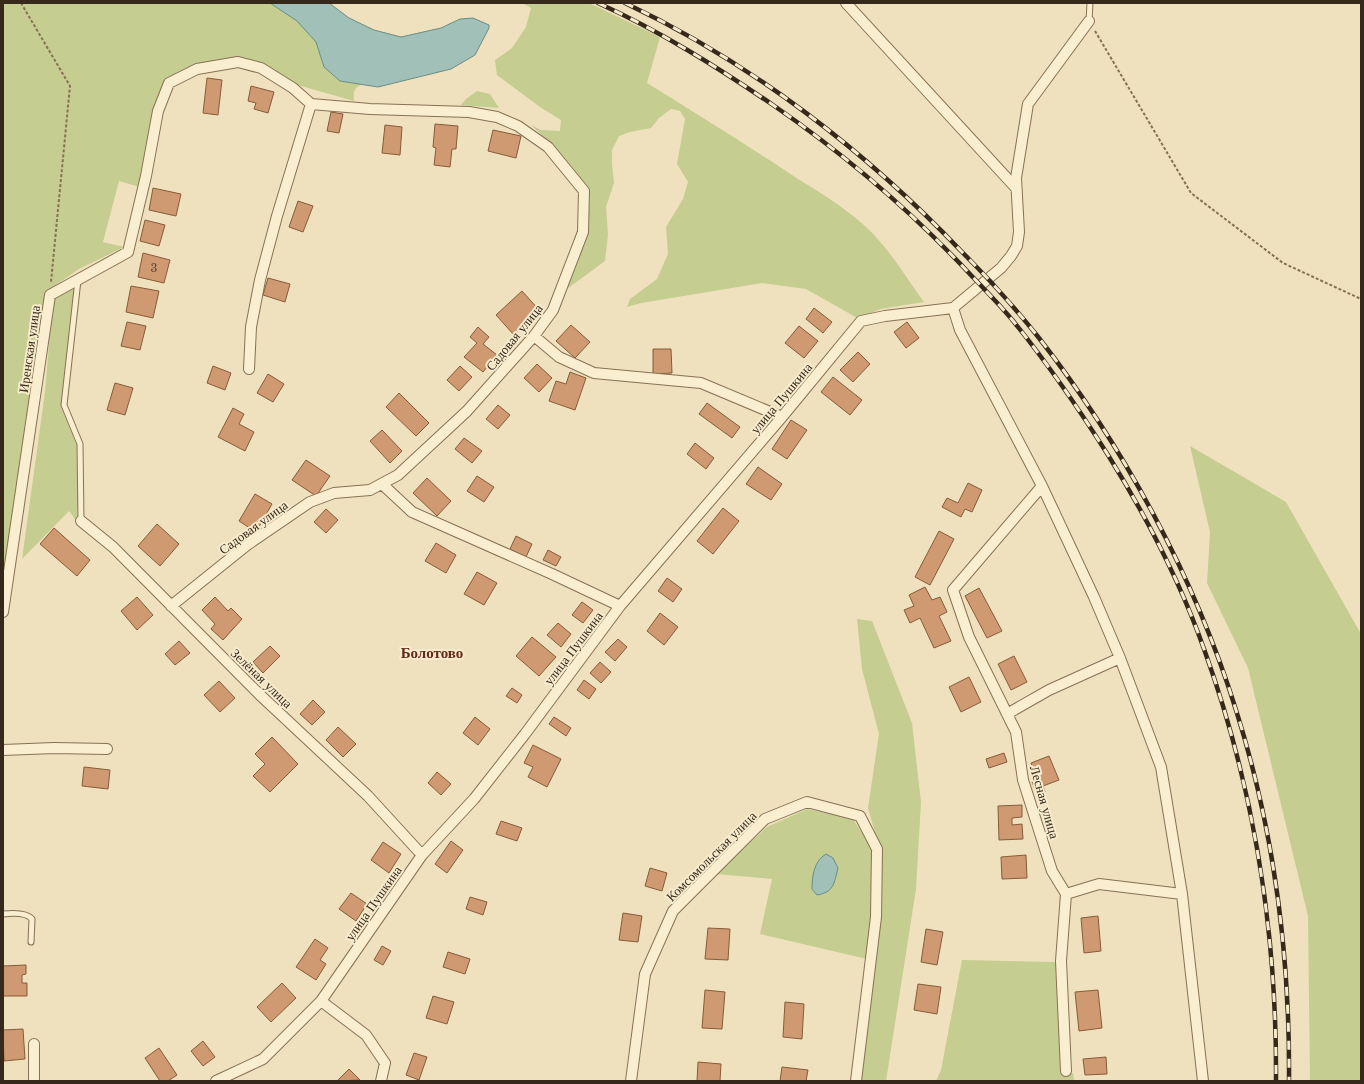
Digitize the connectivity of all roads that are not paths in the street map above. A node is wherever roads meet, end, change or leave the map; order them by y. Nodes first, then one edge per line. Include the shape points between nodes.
1 (846, 3) edge
2 (1090, 3) edge
3 (1089, 21) joint
4 (311, 104) junction
5 (1016, 188) junction
6 (78, 279) junction
7 (953, 308) junction
8 (534, 336) junction
9 (249, 369) dead end
10 (782, 417) junction
11 (382, 484) junction
12 (1042, 486) junction
13 (81, 521) joint
14 (171, 606) junction
15 (620, 606) junction
16 (3, 612) edge
17 (1120, 658) junction
18 (1007, 714) junction
19 (107, 749) dead end
20 (3, 750) edge
21 (422, 855) junction
22 (1066, 894) junction
23 (1182, 894) junction
24 (3, 914) edge
25 (31, 942) dead end
26 (321, 1001) junction
27 (34, 1044) dead end
28 (1066, 1071) dead end
29 (34, 1081) edge
30 (216, 1081) edge
31 (381, 1081) edge
32 (631, 1081) edge
33 (856, 1081) edge
34 (1203, 1081) edge

1 - 5 street
2 - 3 lane
3 - 5 street via 1028,104
4 - 6 street, Иренская улица via 293,88 261,68 238,62 197,69 169,83 158,111 128,252
4 - 8 street, Садовая улица via 370,109 469,112 497,117 518,126 548,147 584,191 583,232 553,310
4 - 9 street via 260,280 251,327
5 - 7 street via 1019,232 1011,256 1001,268
6 - 13 lane via 64,405 80,444
6 - 16 street, Иренская улица via 50,295
7 - 10 street, улица Пушкина via 861,321
7 - 12 street via 960,330
8 - 10 street via 559,357 594,373 701,383
8 - 11 street, Садовая улица via 467,411 398,475
10 - 15 street, улица Пушкина
11 - 14 street, Садовая улица via 370,490 334,493 310,502 247,545
11 - 15 street via 412,512
12 - 17 street
12 - 18 street, Лесная улица via 953,590 969,637
13 - 14 street, Зелёная улица via 113,547
14 - 21 street, Зелёная улица via 259,694 368,796
15 - 21 street, улица Пушкина via 474,799
17 - 18 street via 1049,690
17 - 23 street via 1161,767
18 - 22 street, Лесная улица via 1016,732 1023,780 1052,871
19 - 20 street
21 - 26 street, улица Пушкина
22 - 23 street via 1099,884
22 - 28 street via 1061,961
23 - 34 street
24 - 25 lane via 29,916 32,919
26 - 30 street, улица Пушкина via 263,1059
26 - 31 street via 366,1035 385,1063
27 - 29 street
32 - 33 street, Комсомольская улица via 645,974 674,911 765,818 807,802 860,816 877,849 876,917

